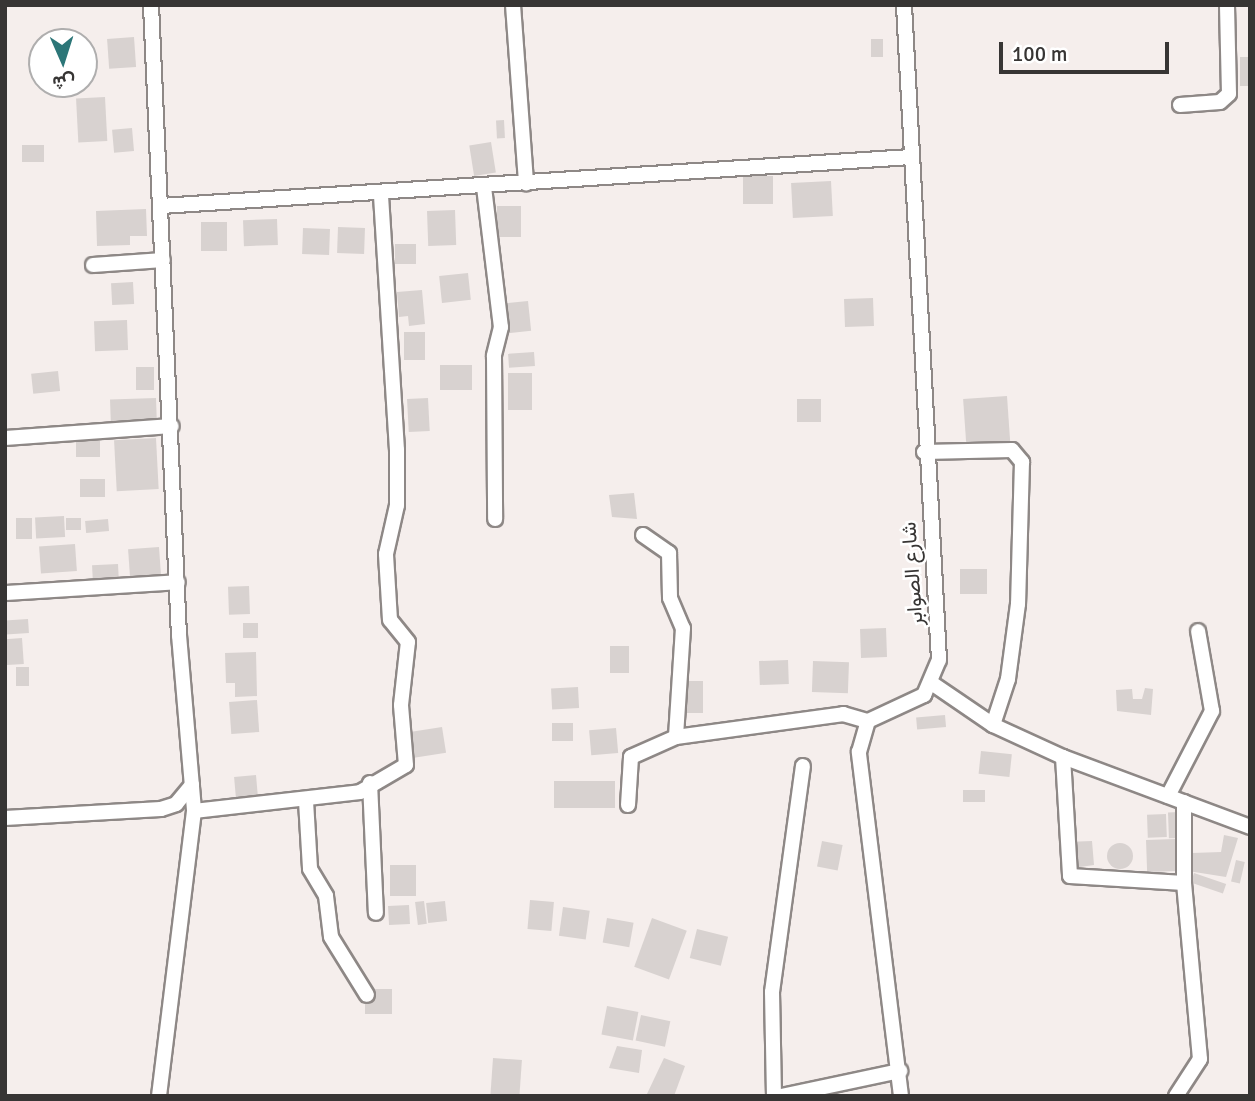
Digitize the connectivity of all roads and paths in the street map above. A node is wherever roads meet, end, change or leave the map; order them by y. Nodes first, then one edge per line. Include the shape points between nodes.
1 (151, 5) edge
2 (513, 5) edge
3 (904, 5) edge
4 (1227, 5) edge
5 (1180, 105) dead end
6 (911, 157) junction
7 (526, 184) junction
8 (484, 187) junction
9 (381, 193) junction
10 (161, 206) junction
11 (163, 260) junction
12 (93, 265) dead end
13 (172, 426) junction
14 (5, 438) edge
15 (924, 452) junction
16 (495, 519) dead end
17 (643, 535) dead end
18 (178, 582) junction
19 (5, 593) edge
20 (1198, 631) dead end
21 (933, 684) junction
22 (868, 720) junction
23 (993, 726) junction
24 (676, 737) junction
25 (1063, 757) junction
26 (803, 766) dead end
27 (370, 783) junction
28 (192, 785) junction
29 (1168, 796) junction
30 (306, 802) junction
31 (1184, 802) junction
32 (628, 805) dead end
33 (194, 811) junction
34 (5, 818) edge
35 (1250, 827) edge
36 (1184, 883) junction
37 (376, 913) dead end
38 (367, 995) dead end
39 (900, 1071) junction
40 (159, 1096) edge
41 (774, 1096) edge
42 (782, 1096) edge
43 (901, 1096) edge
44 (1175, 1096) edge

1 - 10 street
2 - 7 street
3 - 6 street, شارع الصوابر
4 - 5 street via 1229,94 1220,102
6 - 7 street
6 - 15 street, شارع الصوابر
7 - 8 street
8 - 9 street
8 - 16 street via 501,327 494,356
9 - 10 street
9 - 27 street via 397,450 397,505 387,568 390,620 408,642 408,664 401,705 406,765
10 - 11 street
11 - 12 street
11 - 13 street
13 - 14 street
13 - 18 street
15 - 21 street, شارع الصوابر via 939,660
15 - 23 street via 1007,450 1021,458 1017,604 1008,679
17 - 24 street via 669,553 670,598 683,628
18 - 19 street
18 - 28 street
20 - 29 street via 1212,711
21 - 22 street via 913,701
21 - 23 street
22 - 24 street via 843,714
22 - 39 street via 860,773
23 - 25 street
24 - 32 street via 631,757
25 - 29 street
25 - 36 street via 1070,876
26 - 41 street via 772,992
27 - 30 street via 360,792
27 - 37 street
28 - 33 street
28 - 34 street via 183,799 161,809
29 - 31 street
30 - 33 street
30 - 38 street via 310,869 326,896 331,937
31 - 35 street
31 - 36 street
33 - 40 street
36 - 44 street via 1200,1059
39 - 42 street
39 - 43 street

